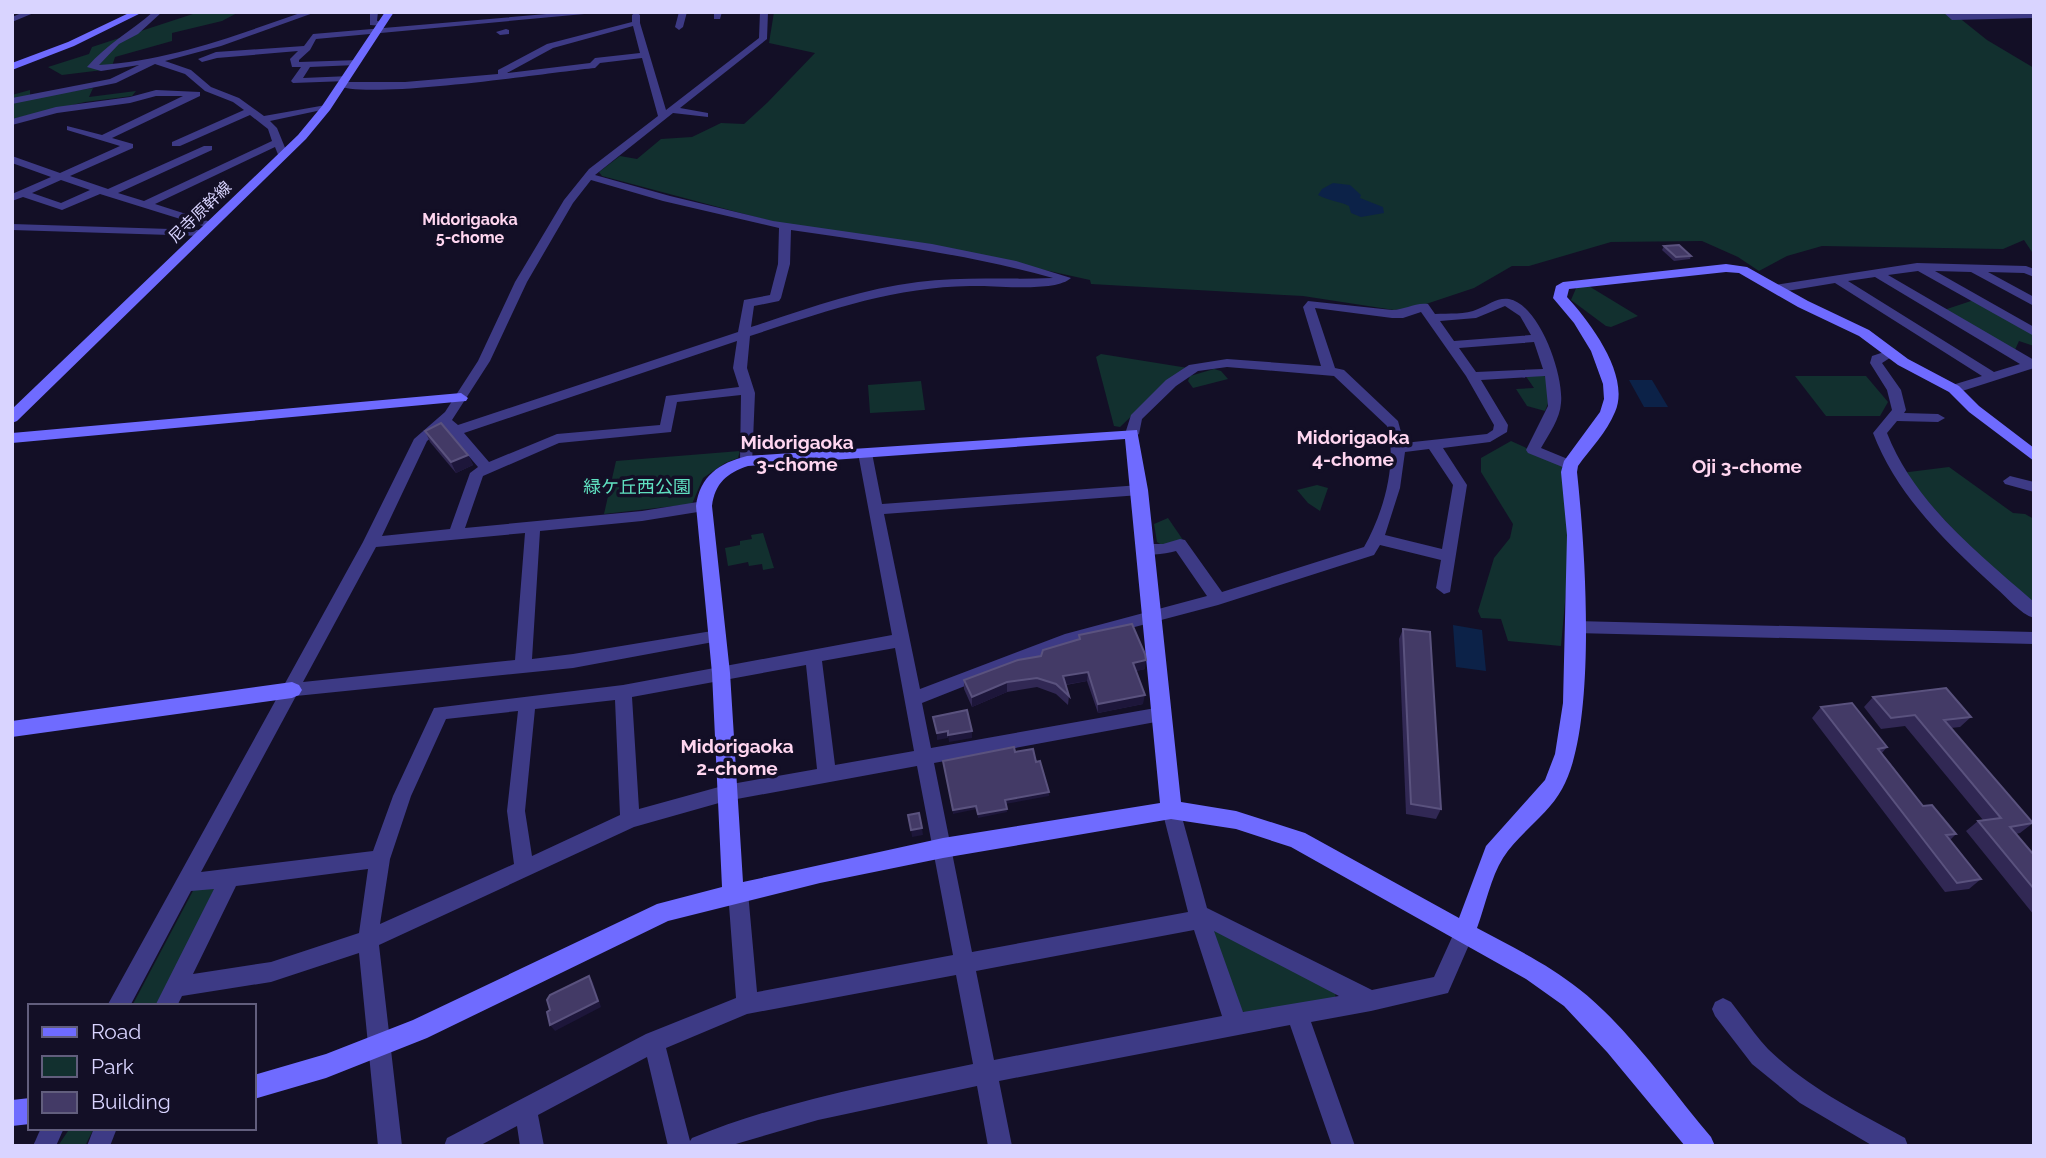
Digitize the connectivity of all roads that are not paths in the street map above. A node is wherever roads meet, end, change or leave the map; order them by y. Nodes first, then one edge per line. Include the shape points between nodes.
1 (32, 12) edge
2 (139, 12) edge
3 (158, 12) edge
4 (310, 12) edge
5 (374, 12) edge
6 (390, 12) edge
7 (602, 12) edge
8 (636, 12) edge
9 (683, 12) edge
10 (764, 12) edge
11 (1947, 12) edge
12 (537, 15) edge
13 (2034, 15) edge
14 (518, 16) edge
15 (12, 20) edge
16 (503, 21) junction
17 (636, 23) junction
18 (682, 24) dead end
19 (379, 28) junction
20 (502, 33) dead end
21 (313, 37) junction
22 (218, 44) junction
23 (307, 48) junction
24 (645, 55) junction
25 (201, 59) junction
26 (294, 60) junction
27 (155, 61) junction
28 (356, 62) junction
29 (307, 65) junction
30 (12, 67) edge
31 (171, 67) junction
32 (498, 75) junction
33 (344, 82) junction
34 (208, 89) junction
35 (197, 94) junction
36 (12, 101) edge
37 (326, 108) junction
38 (251, 111) junction
39 (667, 114) junction
40 (34, 115) junction
41 (705, 115) dead end
42 (262, 119) junction
43 (12, 122) edge
44 (50, 122) dead end
45 (70, 130) dead end
46 (103, 138) junction
47 (182, 142) dead end
48 (277, 142) junction
49 (208, 148) dead end
50 (283, 155) junction
51 (12, 159) edge
52 (61, 176) junction
53 (588, 176) junction
54 (105, 191) junction
55 (18, 196) edge
56 (144, 205) junction
57 (12, 227) edge
58 (785, 227) junction
59 (206, 229) junction
60 (1917, 267) junction
61 (1973, 269) junction
62 (1875, 272) junction
63 (2034, 274) edge
64 (1836, 279) junction
65 (1775, 289) junction
66 (2034, 302) edge
67 (1433, 318) junction
68 (2034, 332) edge
69 (744, 334) junction
70 (1540, 338) junction
71 (1451, 345) junction
72 (1890, 354) junction
73 (2032, 365) edge
74 (1329, 370) junction
75 (1552, 372) junction
76 (1472, 376) junction
77 (1993, 377) junction
78 (1954, 389) junction
79 (747, 390) junction
80 (461, 398) junction
81 (1895, 417) junction
82 (12, 418) edge
83 (1932, 420) dead end
84 (450, 425) junction
85 (1132, 434) junction
86 (12, 438) edge
87 (1433, 444) junction
88 (1400, 448) junction
89 (865, 453) junction
90 (2034, 456) edge
91 (747, 461) junction
92 (1570, 465) junction
93 (487, 468) junction
94 (2010, 481) dead end
95 (2034, 487) edge
96 (1140, 489) junction
97 (704, 506) junction
98 (876, 510) junction
99 (533, 525) junction
100 (456, 533) junction
101 (1377, 539) junction
102 (371, 542) junction
103 (1144, 548) junction
104 (1448, 556) junction
105 (1444, 588) dead end
106 (1219, 599) junction
107 (2034, 612) edge
108 (1151, 615) junction
109 (1575, 627) junction
110 (718, 636) junction
111 (2034, 638) edge
112 (902, 640) junction
113 (813, 656) junction
114 (523, 665) junction
115 (721, 673) junction
116 (292, 690) junction
117 (623, 692) junction
118 (913, 699) junction
119 (527, 705) junction
120 (1161, 714) junction
121 (12, 729) edge
122 (925, 756) junction
123 (827, 774) junction
124 (726, 793) junction
125 (1171, 810) junction
126 (630, 820) junction
127 (943, 848) junction
128 (380, 859) junction
129 (524, 867) junction
130 (230, 878) junction
131 (185, 883) junction
132 (735, 892) junction
133 (1200, 919) junction
134 (1465, 931) junction
135 (368, 940) junction
136 (965, 962) junction
137 (171, 996) edge
138 (1371, 1001) junction
139 (119, 1004) edge
140 (747, 1004) junction
141 (1723, 1009) dead end
142 (1297, 1014) junction
143 (1236, 1024) junction
144 (654, 1042) junction
145 (379, 1046) junction
146 (987, 1072) junction
147 (256, 1086) edge
148 (525, 1108) junction
149 (52, 1130) edge
150 (105, 1130) edge
151 (44, 1146) edge
152 (98, 1146) edge
153 (390, 1146) edge
154 (455, 1146) edge
155 (532, 1146) edge
156 (680, 1146) edge
157 (700, 1146) edge
158 (999, 1146) edge
159 (1344, 1146) edge
160 (1702, 1146) edge
161 (1897, 1146) edge

1 - 15 street
2 - 30 street
3 - 27 street via 92,64 101,68
4 - 22 street
5 - 19 street via 373,23
6 - 19 street, 尼寺原幹線
7 - 12 street
8 - 17 street
9 - 18 street
10 - 39 street via 763,39
11 - 13 street via 1952,17
12 - 14 street
14 - 16 street
16 - 19 street
16 - 20 street
17 - 24 street
17 - 32 street via 550,46
19 - 21 street
19 - 28 street, 尼寺原幹線
21 - 22 street
21 - 23 street
22 - 27 street
23 - 25 street
23 - 26 street
24 - 32 street
24 - 39 street
25 - 26 street via 210,66
25 - 31 street
26 - 29 street via 295,65
27 - 31 street
27 - 36 street via 102,84
28 - 29 street
28 - 33 street, 尼寺原幹線
29 - 33 street via 296,81
31 - 34 street via 195,76
32 - 33 street via 373,87
33 - 37 street, 尼寺原幹線
34 - 35 street
34 - 38 street
35 - 40 street via 156,93 130,102
35 - 46 street
37 - 42 street
37 - 50 street, 尼寺原幹線
38 - 42 street
38 - 47 street
39 - 41 street
39 - 53 street
40 - 43 street
40 - 44 street
42 - 48 street
45 - 46 street
46 - 52 street via 129,146
48 - 50 street
48 - 56 street
49 - 54 street
50 - 59 street, 尼寺原幹線
51 - 52 street
52 - 54 street
52 - 55 street
53 - 58 street
53 - 80 street via 521,282
54 - 55 street via 62,208
54 - 56 street
56 - 59 street
57 - 59 street
58 - 69 street via 784,264 775,298 748,303
58 - 69 street via 932,247 1065,278 894,289 838,302
59 - 82 street, 尼寺原幹線
60 - 61 street
60 - 62 street
60 - 68 street
61 - 63 street
61 - 66 street
62 - 64 street
62 - 73 street
64 - 65 street
64 - 77 street
65 - 72 street via 1864,333
65 - 92 street via 1734,268 1563,286 1560,298 1597,347 1611,400
67 - 70 street via 1478,314 1504,301 1519,309
67 - 71 street
67 - 74 street via 1424,307 1392,314 1312,304 1309,307
69 - 79 street via 740,368
69 - 84 street
70 - 71 street
70 - 75 street
71 - 76 street
72 - 78 street
72 - 81 street via 1876,363 1899,401
73 - 77 street
74 - 85 street via 1227,363 1194,368 1171,383 1136,418
74 - 88 street via 1350,381 1393,424
75 - 76 street
75 - 92 street via 1555,402 1534,450
76 - 87 street via 1501,425 1500,432 1490,438
77 - 78 street
78 - 90 street
79 - 91 street
79 - 93 street via 671,398 666,429 557,439
80 - 84 street
80 - 86 street
81 - 83 street
81 - 107 street via 1880,433 1901,479 1989,572
84 - 93 street
84 - 102 street via 421,439
85 - 89 street
85 - 96 street
87 - 88 street
87 - 104 street via 1460,485
88 - 101 street
89 - 91 street
89 - 98 street
91 - 97 street via 715,475
92 - 109 street
93 - 100 street via 477,472
94 - 95 street
96 - 98 street
96 - 103 street
97 - 99 street
97 - 110 street
98 - 112 street
99 - 100 street
99 - 114 street
100 - 102 street
101 - 104 street
101 - 106 street via 1369,551
102 - 116 street
103 - 106 street via 1180,544
103 - 108 street
104 - 105 street
106 - 108 street
108 - 118 street via 1072,638
108 - 120 street
109 - 111 street
109 - 134 street via 1573,703 1560,771 1554,785 1494,853
110 - 114 street
110 - 115 street
112 - 113 street
112 - 118 street
113 - 115 street
113 - 123 street
114 - 116 street
115 - 117 street
115 - 124 street
116 - 121 street
116 - 131 street
117 - 119 street
117 - 126 street
118 - 122 street
119 - 128 street via 440,713 402,796
119 - 129 street via 516,811
120 - 122 street
120 - 125 street
122 - 123 street
122 - 127 street
123 - 124 street
124 - 126 street
124 - 132 street
125 - 127 street
125 - 133 street
125 - 134 street via 1236,820 1297,840
126 - 129 street
127 - 132 street
127 - 136 street
128 - 130 street
128 - 135 street
129 - 135 street
130 - 131 street
130 - 137 street
131 - 139 street
132 - 140 street
132 - 145 street via 666,911
133 - 136 street
133 - 138 street via 1208,918
133 - 143 street
134 - 138 street via 1441,986
134 - 160 street via 1572,998
135 - 137 street via 271,972
135 - 145 street
136 - 140 street
136 - 146 street
138 - 142 street
140 - 144 street
141 - 161 street via 1760,1056 1805,1093
142 - 143 street
142 - 159 street
143 - 146 street
144 - 148 street
144 - 156 street
145 - 147 street
145 - 153 street
146 - 157 street via 734,1130
146 - 158 street
148 - 154 street
148 - 155 street
149 - 151 street
150 - 152 street

